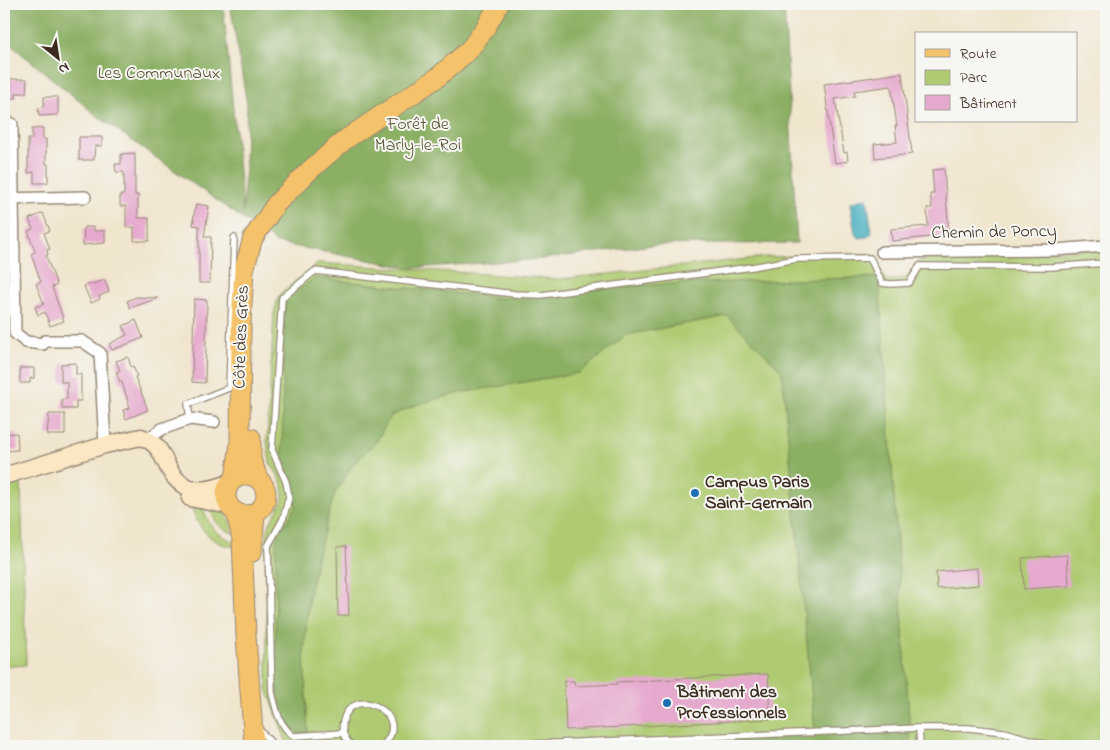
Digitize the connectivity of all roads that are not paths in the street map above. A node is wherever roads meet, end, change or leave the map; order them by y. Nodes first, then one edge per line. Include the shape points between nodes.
1 (499, 4) edge
2 (4, 123) edge
3 (85, 197) dead end
4 (8, 199) edge
5 (276, 204) junction
6 (234, 238) dead end
7 (1106, 246) edge
8 (882, 252) dead end
9 (1106, 263) edge
10 (9, 316) edge
11 (190, 419) junction
12 (214, 422) dead end
13 (149, 441) junction
14 (105, 445) junction
15 (4, 476) edge
16 (259, 480) junction
17 (233, 481) junction
18 (240, 510) junction
19 (253, 721) junction
20 (919, 728) junction
21 (343, 732) junction
22 (254, 746) edge
23 (274, 746) edge
24 (352, 746) edge
25 (382, 746) edge
26 (482, 746) edge
27 (920, 746) edge
28 (1053, 746) edge

1 - 5 main road, Côte des Grès via 469,50 438,77 346,138
2 - 4 street via 12,124
3 - 4 street
4 - 10 street
5 - 16 main road, Côte des Grès via 252,263 250,286 251,460
5 - 17 main road, Côte des Grès via 253,238 244,270 240,443
6 - 11 lane via 229,388 188,404
7 - 8 street, Chemin de Poncy via 1055,250
9 - 21 lane via 1052,267 920,266 909,282 892,284 882,283 870,258 797,259 541,294 516,294 314,271 282,298 272,450 289,497 283,519 268,546 272,693 283,727 293,736
10 - 14 street via 15,333 26,342 82,341 100,353
11 - 12 street
11 - 13 street via 162,429
13 - 14 street via 141,437
13 - 17 street via 158,446 177,479 192,489 206,490
13 - 18 street via 170,487 182,496
14 - 15 street
16 - 17 main road via 247,475
16 - 18 main road via 266,498 260,509
17 - 18 main road via 226,496
18 - 19 main road
19 - 22 main road
19 - 23 lane
20 - 26 lane
20 - 27 lane
20 - 28 lane via 1004,732
21 - 24 lane
21 - 25 lane via 348,712 359,704 372,703 390,718 389,736

